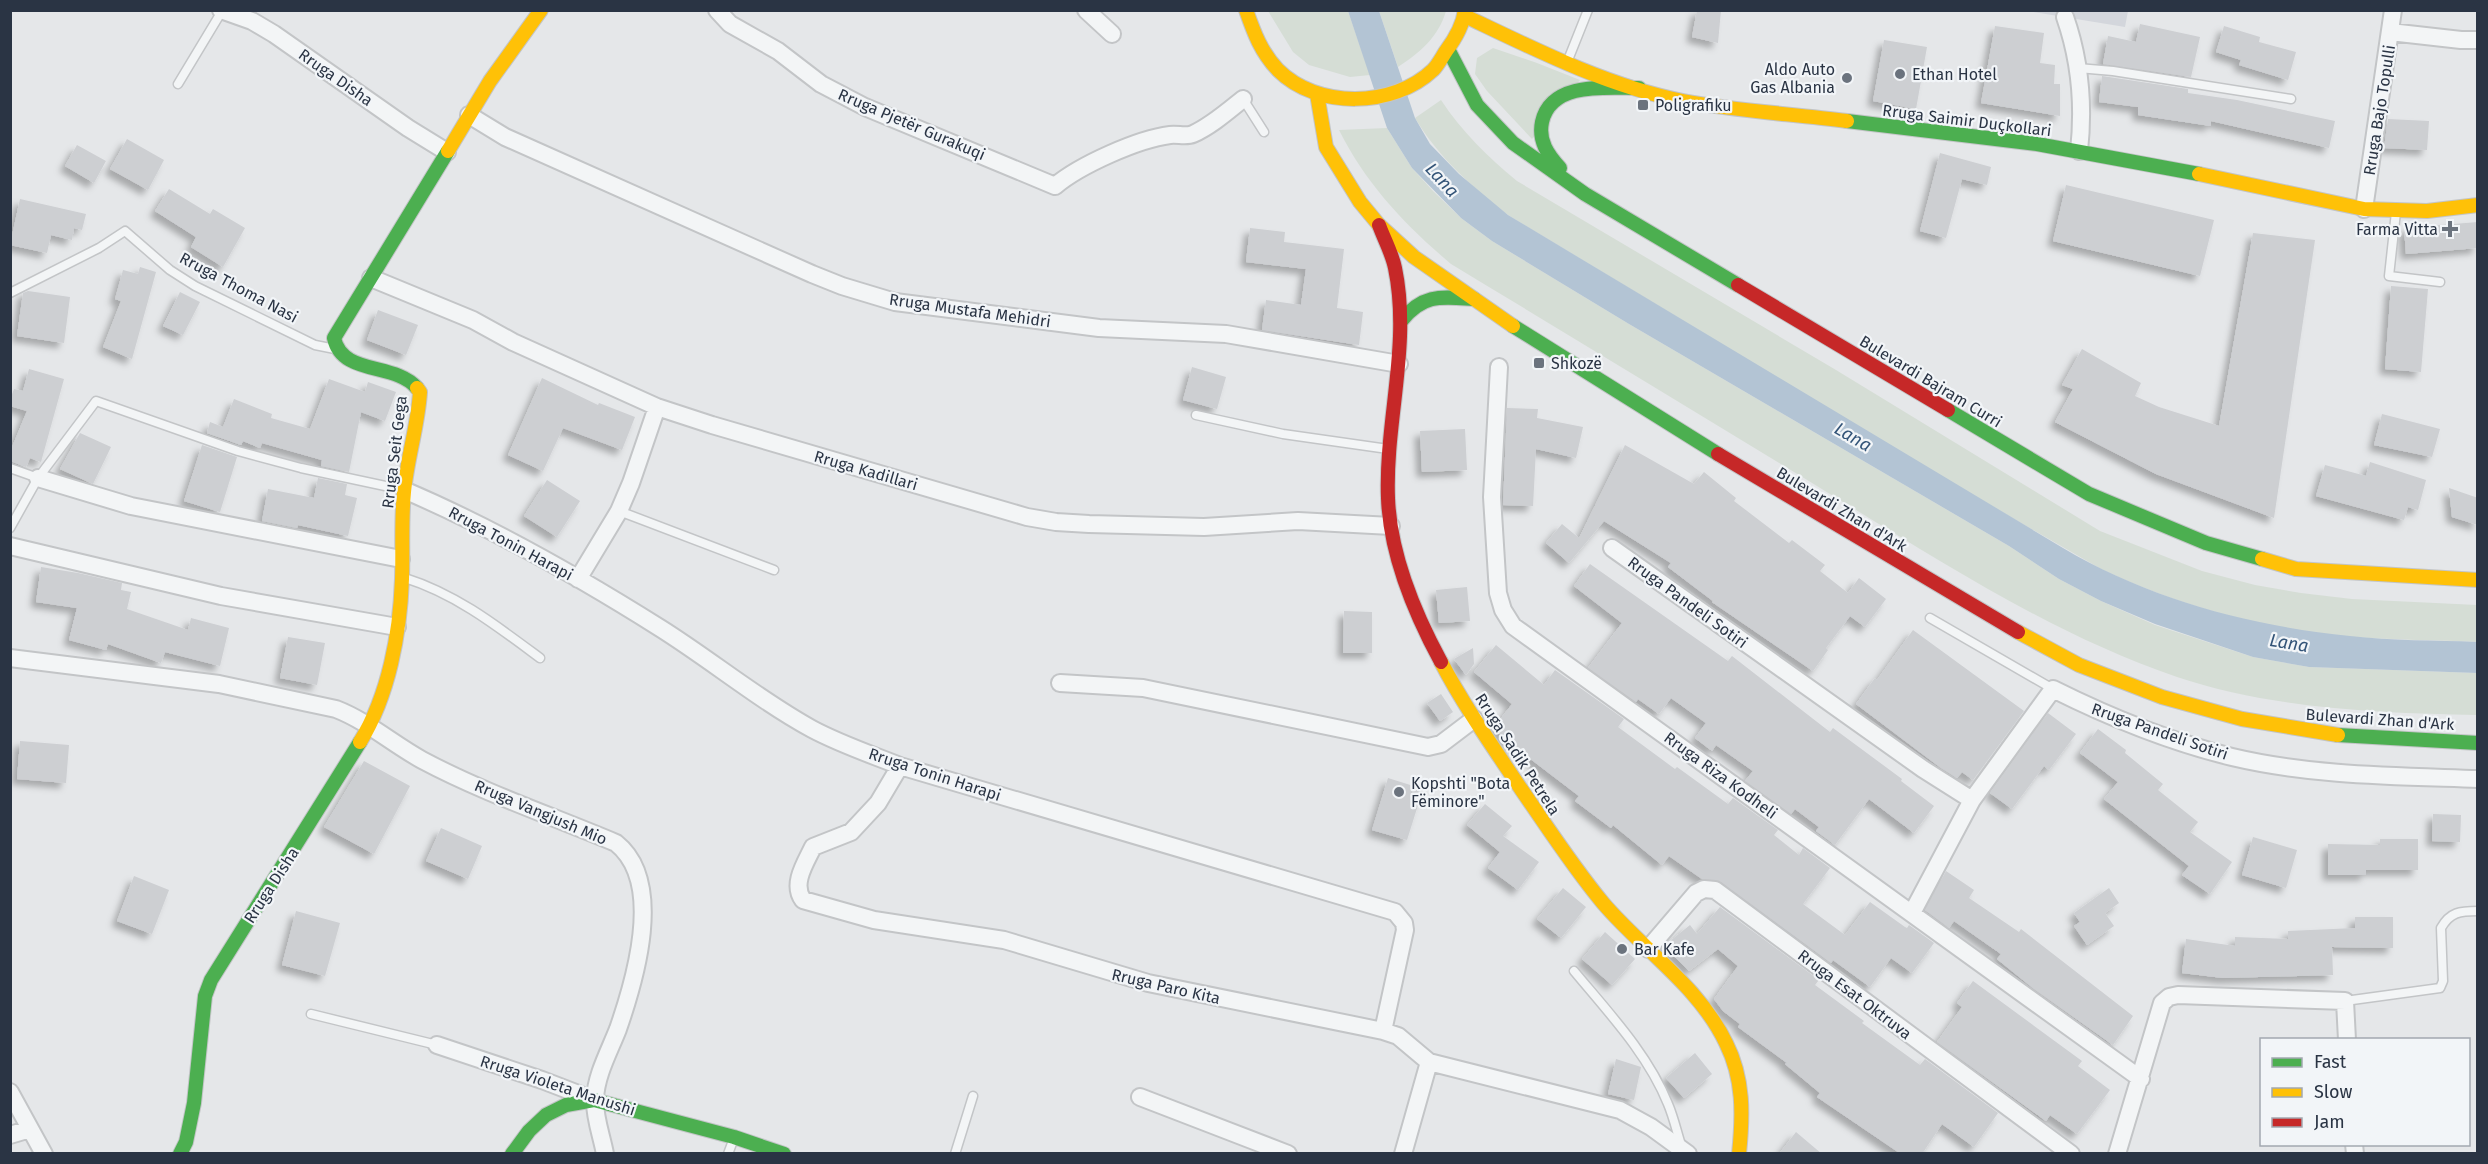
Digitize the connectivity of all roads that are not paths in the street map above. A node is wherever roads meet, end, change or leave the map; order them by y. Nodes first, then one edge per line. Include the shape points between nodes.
1 (541, 10) edge
2 (717, 10) edge
3 (1086, 10) edge
4 (1246, 10) edge
5 (1588, 10) edge
6 (2393, 10) edge
7 (221, 11) edge
8 (1465, 13) edge
9 (2064, 14) edge
10 (2390, 32) junction
11 (1112, 34) dead end
12 (2478, 40) edge
13 (1449, 51) junction
14 (1568, 62) junction
15 (2078, 68) junction
16 (178, 84) dead end
17 (1639, 88) junction
18 (1317, 94) junction
19 (1243, 99) joint
20 (2291, 99) dead end
21 (469, 115) junction
22 (1264, 132) dead end
23 (2079, 151) junction
24 (447, 152) junction
25 (1585, 194) junction
26 (2478, 205) edge
27 (2364, 209) junction
28 (2396, 211) junction
29 (1378, 225) junction
30 (371, 278) junction
31 (2440, 282) dead end
32 (10, 293) edge
33 (1474, 299) junction
34 (1401, 320) junction
35 (335, 349) junction
36 (1399, 364) junction
37 (1499, 367) dead end
38 (657, 407) junction
39 (1196, 415) dead end
40 (1391, 449) junction
41 (10, 468) edge
42 (38, 478) junction
43 (404, 490) junction
44 (619, 511) junction
45 (1391, 526) junction
46 (10, 528) edge
47 (10, 546) edge
48 (1612, 548) dead end
49 (401, 560) junction
50 (774, 570) dead end
51 (401, 577) junction
52 (578, 579) junction
53 (2478, 580) edge
54 (1930, 618) dead end
55 (397, 627) junction
56 (10, 658) edge
57 (540, 658) dead end
58 (1060, 683) dead end
59 (2053, 689) junction
60 (1474, 719) junction
61 (370, 726) junction
62 (2478, 742) edge
63 (900, 766) junction
64 (2478, 779) edge
65 (1972, 800) junction
66 (2478, 911) edge
67 (1912, 913) junction
68 (1648, 949) junction
69 (1575, 970) dead end
70 (2345, 1001) junction
71 (312, 1014) dead end
72 (1383, 1031) junction
73 (2347, 1038) edge
74 (437, 1045) joint
75 (1429, 1062) junction
76 (2140, 1079) junction
77 (10, 1092) edge
78 (972, 1096) dead end
79 (1140, 1097) dead end
80 (594, 1100) junction
81 (30, 1129) junction
82 (10, 1135) edge
83 (734, 1137) junction
84 (1686, 1151) edge
85 (44, 1154) edge
86 (180, 1154) edge
87 (512, 1154) edge
88 (605, 1154) edge
89 (728, 1154) edge
90 (783, 1154) edge
91 (956, 1154) edge
92 (1288, 1154) edge
93 (1403, 1154) edge
94 (1739, 1154) edge
95 (2071, 1154) edge
96 (2117, 1154) edge

1 - 21 main road
2 - 19 street, Rruga Pjetër Gurakuqi via 730,24 778,51 821,84 1055,186 1084,167 1124,149 1170,135 1191,135
3 - 11 street
4 - 18 main road via 1257,43 1273,65 1293,82
5 - 14 lane
6 - 10 street, Rruga Bajo Topulli
7 - 16 lane
7 - 24 street, Rruga Disha via 252,21 274,34
8 - 13 main road
8 - 14 main road, Rruga Saimir Duçkollari via 1512,39
9 - 15 street
10 - 12 street
10 - 27 street, Rruga Bajo Topulli
13 - 18 main road via 1428,74 1400,92 1353,101
13 - 25 main road, Bulevardi Bajram Curri via 1470,94 1492,123
14 - 17 main road, Rruga Saimir Duçkollari
15 - 20 lane
15 - 23 street
17 - 23 main road, Rruga Saimir Duçkollari via 1702,104
17 - 25 main road via 1564,93 1542,116 1541,141 1545,149
18 - 29 main road, Bulevardi Zhan d'Ark via 1326,147
19 - 22 lane
21 - 24 main road
21 - 36 street, Rruga Mustafa Mehidri via 515,142 812,274 868,295 895,302 1099,328 1226,334
23 - 27 main road, Rruga Saimir Duçkollari
24 - 30 main road
25 - 53 main road, Bulevardi Bajram Curri via 2089,494 2148,520 2206,543 2296,569
26 - 28 main road, Rruga Saimir Duçkollari
27 - 28 main road, Rruga Saimir Duçkollari
28 - 31 lane via 2389,276
29 - 33 main road, Bulevardi Zhan d'Ark via 1414,257
29 - 34 main road, Rruga Sadik Petrela via 1394,266
30 - 35 main road via 337,331
30 - 38 street, Rruga Kadillari via 473,320
32 - 35 lane, Rruga Thoma Nasi via 125,231 195,286 315,345
33 - 34 main road via 1429,298 1414,303
33 - 62 main road, Bulevardi Zhan d'Ark via 1725,458 2079,665 2162,697 2242,719 2323,734
34 - 36 main road, Rruga Sadik Petrela
35 - 43 main road, Rruga Seit Gega via 344,357 405,378 417,387 420,402
36 - 40 main road, Rruga Sadik Petrela
37 - 67 street, Rruga Riza Kodheli via 1491,496 1498,593 1513,626
38 - 44 street
38 - 45 street, Rruga Kadillari via 1027,517 1056,522 1204,527 1298,521
39 - 40 lane via 1283,434
40 - 45 main road, Rruga Sadik Petrela
41 - 42 lane
42 - 43 lane via 96,401 238,451
42 - 46 lane
42 - 49 street via 131,506
43 - 49 main road, Rruga Seit Gega
43 - 52 street, Rruga Tonin Harapi
44 - 50 lane
44 - 52 street
45 - 60 main road, Rruga Sadik Petrela via 1430,640
47 - 55 street via 221,596
48 - 65 street, Rruga Pandeli Sotiri
49 - 51 main road, Rruga Seit Gega
51 - 55 main road, Rruga Seit Gega
51 - 57 lane via 470,608
52 - 63 street, Rruga Tonin Harapi via 660,628 810,728
54 - 59 lane
55 - 61 main road, Rruga Disha via 385,686
56 - 61 street, Rruga Vangjush Mio via 219,684 336,709
58 - 60 street via 1143,688 1428,747 1441,744
59 - 64 street, Rruga Pandeli Sotiri via 2149,730 2232,757 2307,769
59 - 65 street
60 - 68 main road, Rruga Sadik Petrela via 1571,863 1613,915
61 - 80 street, Rruga Vangjush Mio via 405,750 457,777 616,843 633,861 642,908 637,967
61 - 86 main road, Rruga Disha via 211,980 205,996 188,1137
63 - 72 street, Rruga Tonin Harapi via 1395,912 1405,930
63 - 72 street, Rruga Paro Kita via 878,803 850,832 813,847 797,884 802,900 874,920 1004,940 1148,983
65 - 67 street
66 - 70 lane via 2453,914 2441,928 2440,988
67 - 76 street, Rruga Riza Kodheli
68 - 94 main road, Rruga Sadik Petrela via 1700,1002 1720,1031 1734,1062 1742,1101
68 - 95 street, Rruga Esat Oktruva via 1696,893 1715,890
69 - 84 lane via 1650,1070 1668,1102
70 - 73 street
70 - 76 street via 2169,997 2162,1004
71 - 74 lane
72 - 75 street, Rruga Paro Kita via 1398,1036
74 - 80 street, Rruga Violeta Manushi
75 - 84 street, Rruga Paro Kita via 1620,1110
75 - 93 street
76 - 96 street
77 - 81 street
78 - 91 lane
79 - 92 street
80 - 83 main road, Rruga Violeta Manushi
80 - 87 main road via 559,1106 546,1114
80 - 88 street, Rruga Vangjush Mio
81 - 82 street
81 - 85 street
83 - 89 lane
83 - 90 main road, Rruga Violeta Manushi

